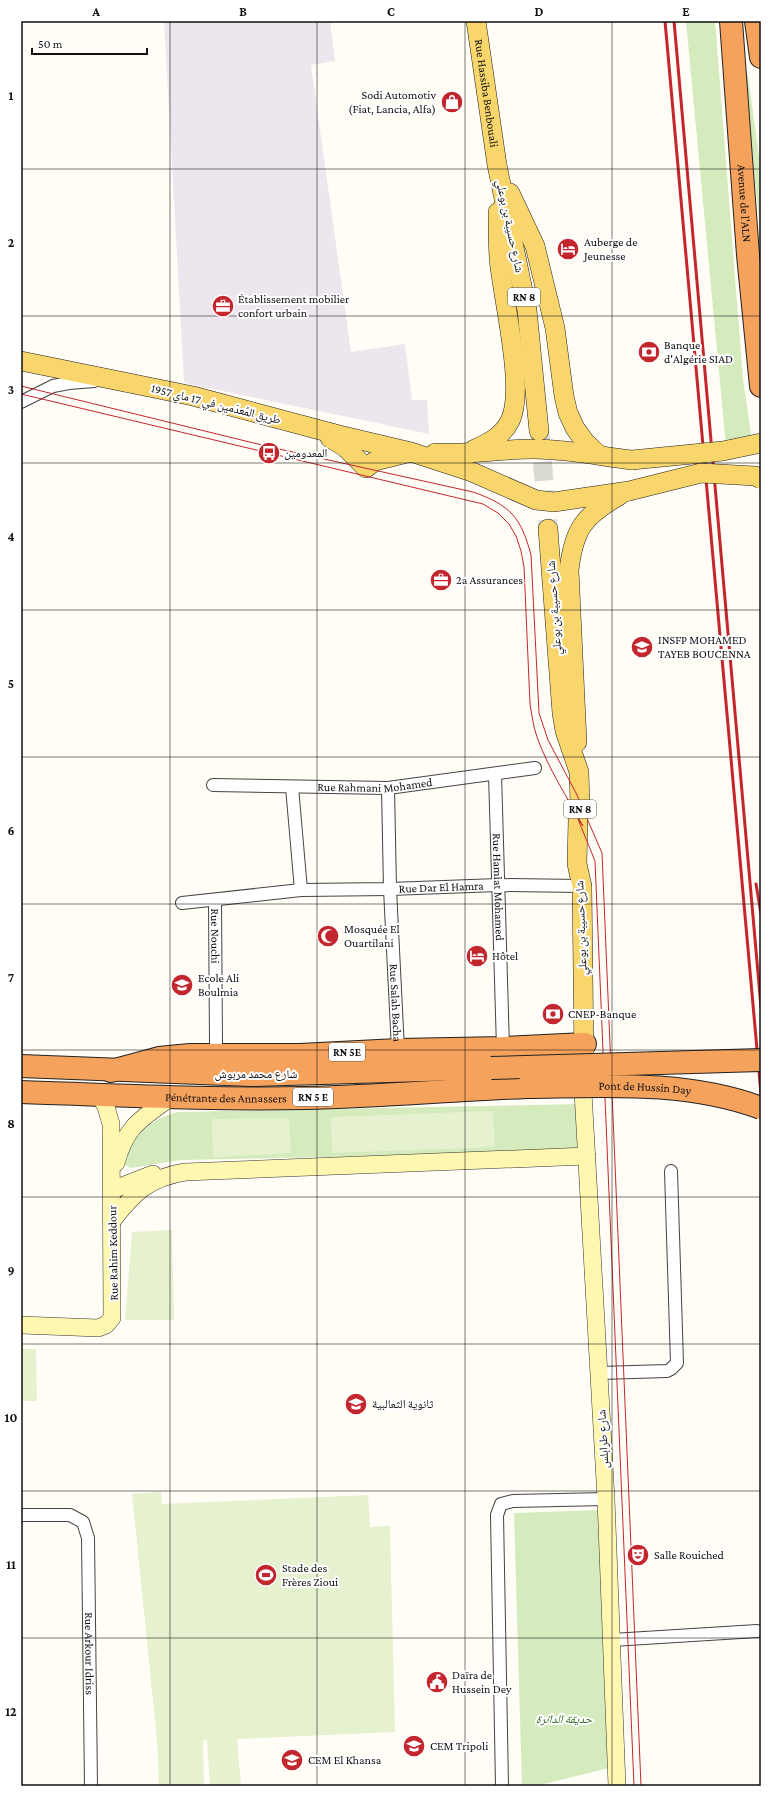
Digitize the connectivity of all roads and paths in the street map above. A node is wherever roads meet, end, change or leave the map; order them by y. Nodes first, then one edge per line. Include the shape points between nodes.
1 (476, 21) edge
2 (731, 21) edge
3 (756, 21) edge
4 (761, 57) edge
5 (496, 165) junction
6 (21, 361) edge
7 (117, 381) junction
8 (761, 386) edge
9 (21, 402) edge
10 (309, 427) junction
11 (540, 431) tunnel mouth
12 (761, 443) edge
13 (411, 452) junction
14 (462, 454) junction
15 (598, 454) junction
16 (761, 479) edge
17 (629, 491) junction
18 (548, 529) tunnel mouth
19 (535, 768) dead end
20 (579, 772) junction
21 (495, 774) junction
22 (213, 785) dead end
23 (292, 787) junction
24 (388, 788) junction
25 (498, 885) junction
26 (582, 886) junction
27 (301, 890) junction
28 (390, 890) junction
29 (215, 901) junction
30 (182, 903) dead end
31 (216, 1043) dead end
32 (585, 1044) junction
33 (503, 1048) junction
34 (398, 1050) junction
35 (761, 1056) edge
36 (719, 1060) junction
37 (761, 1060) edge
38 (21, 1066) edge
39 (491, 1068) joint
40 (111, 1071) junction
41 (527, 1087) joint
42 (21, 1092) edge
43 (583, 1092) joint
44 (99, 1094) junction
45 (170, 1098) junction
46 (761, 1108) edge
47 (587, 1156) junction
48 (671, 1171) dead end
49 (168, 1175) junction
50 (112, 1184) junction
51 (112, 1221) junction
52 (21, 1325) edge
53 (599, 1373) junction
54 (606, 1499) junction
55 (21, 1515) edge
56 (757, 1632) dead end
57 (612, 1640) junction
58 (91, 1786) edge
59 (502, 1786) edge
60 (617, 1786) edge

1 - 5 main road, Rue Hassiba Benbouali / RN 8
2 - 8 highway, Avenue de l'ALN via 745,218
3 - 4 highway
5 - 11 main road, شارع حسيبة بن بوعلي / RN 8 via 527,310
5 - 14 main road via 499,258 514,360 515,401 511,420 503,432 491,442
5 - 15 main road via 535,246 554,328 568,413 582,438
6 - 7 main road, طريق المُعدَمين في 17 ماي 1957
7 - 9 street via 53,386
7 - 10 main road, طريق المُعدَمين في 17 ماي 1957 via 193,396
10 - 13 main road, طريق المُعدَمين في 17 ماي 1957
10 - 13 main road via 345,447 366,468 375,461
12 - 15 main road, bridge via 723,451 632,460
13 - 14 main road
13 - 17 main road via 472,472 543,502
14 - 15 main road via 535,449
16 - 17 main road, bridge via 755,476 701,473
17 - 20 main road via 590,516 582,524 572,547 569,570
18 - 20 main road, شارع حسيبة بن بوعلي / RN 8 via 562,713 567,738
19 - 21 street, Rue Rahmani Mohamed
20 - 26 main road, شارع حسيبة بن بوعلي / RN 8 via 577,864
21 - 24 street, Rue Rahmani Mohamed
21 - 25 street, Rue Hamlat Mohamed
22 - 23 street, Rue Rahmani Mohamed
23 - 24 street, Rue Rahmani Mohamed
23 - 27 street
24 - 28 street, Rue Salah Bacha
25 - 26 street, Rue Dar El Hamra
25 - 28 street, Rue Dar El Hamra
25 - 33 street, Rue Hamlat Mohamed
26 - 32 main road, شارع حسيبة بن بوعلي / RN 8
27 - 28 street, Rue Dar El Hamra
27 - 29 street, Rue Dar El Hamra
28 - 34 street, Rue Salah Bacha
29 - 30 street, Rue Dar El Hamra
29 - 31 street, Rue Nouchi
32 - 33 highway, RN 5E
32 - 43 main road, شارع حسيبة بن بوعلي / RN 8
33 - 34 highway, RN 5E
34 - 40 highway, RN 5E via 300,1055 190,1055 159,1058
35 - 36 highway, bridge
36 - 37 highway, bridge
36 - 39 highway, Pont de Hussin Day / RN 5 E, bridge
38 - 40 highway, شارع محمد مربوش / RN 5 E
39 - 40 highway, شارع محمد مربوش / RN 5 E via 252,1075
41 - 45 highway, Pénétrante des Annassers / RN 5 E via 306,1098
41 - 46 highway, Pont de Hussin Day, bridge via 629,1086 684,1089
42 - 44 highway, Pénétrante des Annassers / RN 5 E
43 - 47 main road, شارع طرابلس / RN 8
44 - 45 highway, Pénétrante des Annassers / RN 5 E
44 - 50 main road, Rue Rahim Keddour via 111,1124
45 - 50 main road via 142,1118 128,1133 118,1154
47 - 49 main road via 203,1171
47 - 53 main road, شارع طرابلس / RN 8
48 - 53 street via 677,1363 667,1370
49 - 50 main road via 155,1173
49 - 51 main road via 139,1190
50 - 51 main road, Rue Rahim Keddour
51 - 52 main road, Rue Rahim Keddour via 113,1313 110,1323 98,1328
53 - 54 main road, شارع طرابلس / RN 8
54 - 57 main road, شارع طرابلس / RN 8
54 - 59 street via 513,1501 501,1504 497,1515
55 - 58 street, Rue Arkour Idriss via 70,1515 83,1522 88,1538
56 - 57 street
57 - 60 main road, شارع طرابلس / RN 8

